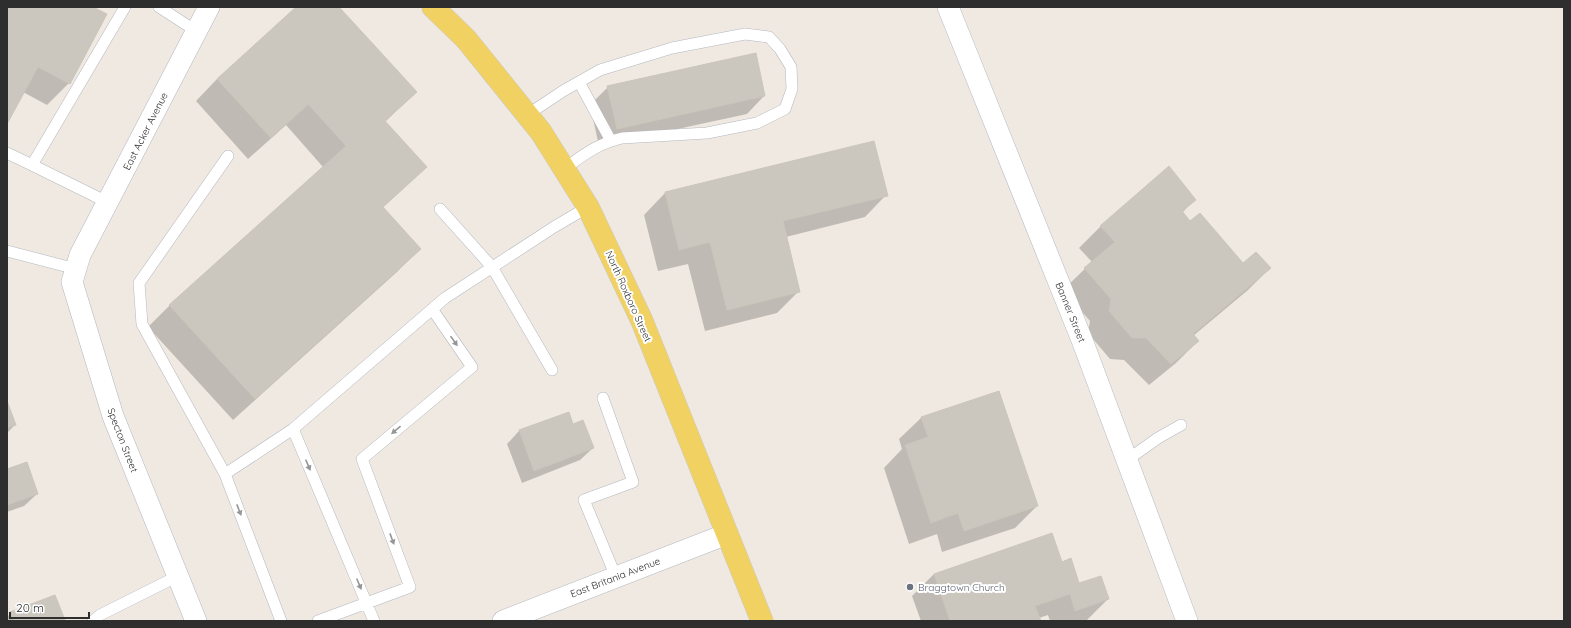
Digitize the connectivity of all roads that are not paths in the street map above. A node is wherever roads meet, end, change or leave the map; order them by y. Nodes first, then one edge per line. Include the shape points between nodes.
1 (125, 7) edge
2 (159, 7) edge
3 (209, 7) edge
4 (433, 7) edge
5 (948, 7) edge
6 (196, 31) junction
7 (579, 82) junction
8 (527, 115) junction
9 (611, 141) junction
10 (7, 153) edge
11 (228, 156) dead end
12 (32, 165) junction
13 (564, 168) junction
14 (107, 202) junction
15 (588, 207) junction
16 (440, 209) dead end
17 (7, 251) edge
18 (78, 262) junction
19 (492, 267) junction
20 (432, 309) junction
21 (552, 370) dead end
22 (604, 398) dead end
23 (1181, 425) dead end
24 (293, 429) junction
25 (1127, 460) junction
26 (225, 474) junction
27 (727, 534) junction
28 (178, 576) junction
29 (616, 577) junction
30 (367, 602) junction
31 (93, 621) edge
32 (196, 621) edge
33 (282, 621) edge
34 (318, 621) edge
35 (374, 621) edge
36 (503, 621) edge
37 (762, 621) edge
38 (1186, 621) edge

1 - 12 lane
2 - 6 lane
3 - 6 street, East Acker Avenue
4 - 8 main road, North Roxboro Street via 466,40
5 - 25 street, Banner Street via 1082,340
6 - 14 street, East Acker Avenue
7 - 8 lane
7 - 9 lane
7 - 9 lane via 600,70 672,48 745,34 768,37 780,49 791,67 792,89 785,109 757,123 707,133 622,138
8 - 13 main road, North Roxboro Street
9 - 13 lane via 598,145
10 - 12 lane
11 - 26 lane via 139,283 142,324
12 - 14 lane
13 - 15 main road, North Roxboro Street
14 - 18 street, East Acker Avenue
15 - 19 lane
15 - 27 main road, North Roxboro Street via 642,321
16 - 19 lane
17 - 18 lane
18 - 28 street, Specton Street via 72,282 113,416
19 - 20 lane
19 - 21 lane
20 - 24 lane
20 -> 30 lane via 472,367 362,459 410,587
22 - 29 lane via 633,482 584,500
23 - 25 lane
24 - 26 lane
24 -> 30 lane
25 - 38 street, Banner Street
26 -> 33 lane
27 - 29 street, East Britania Avenue
27 - 37 main road, North Roxboro Street
28 - 31 lane via 100,615
28 - 32 street, Specton Street
29 - 36 street, East Britania Avenue
30 - 34 lane
30 - 35 lane

